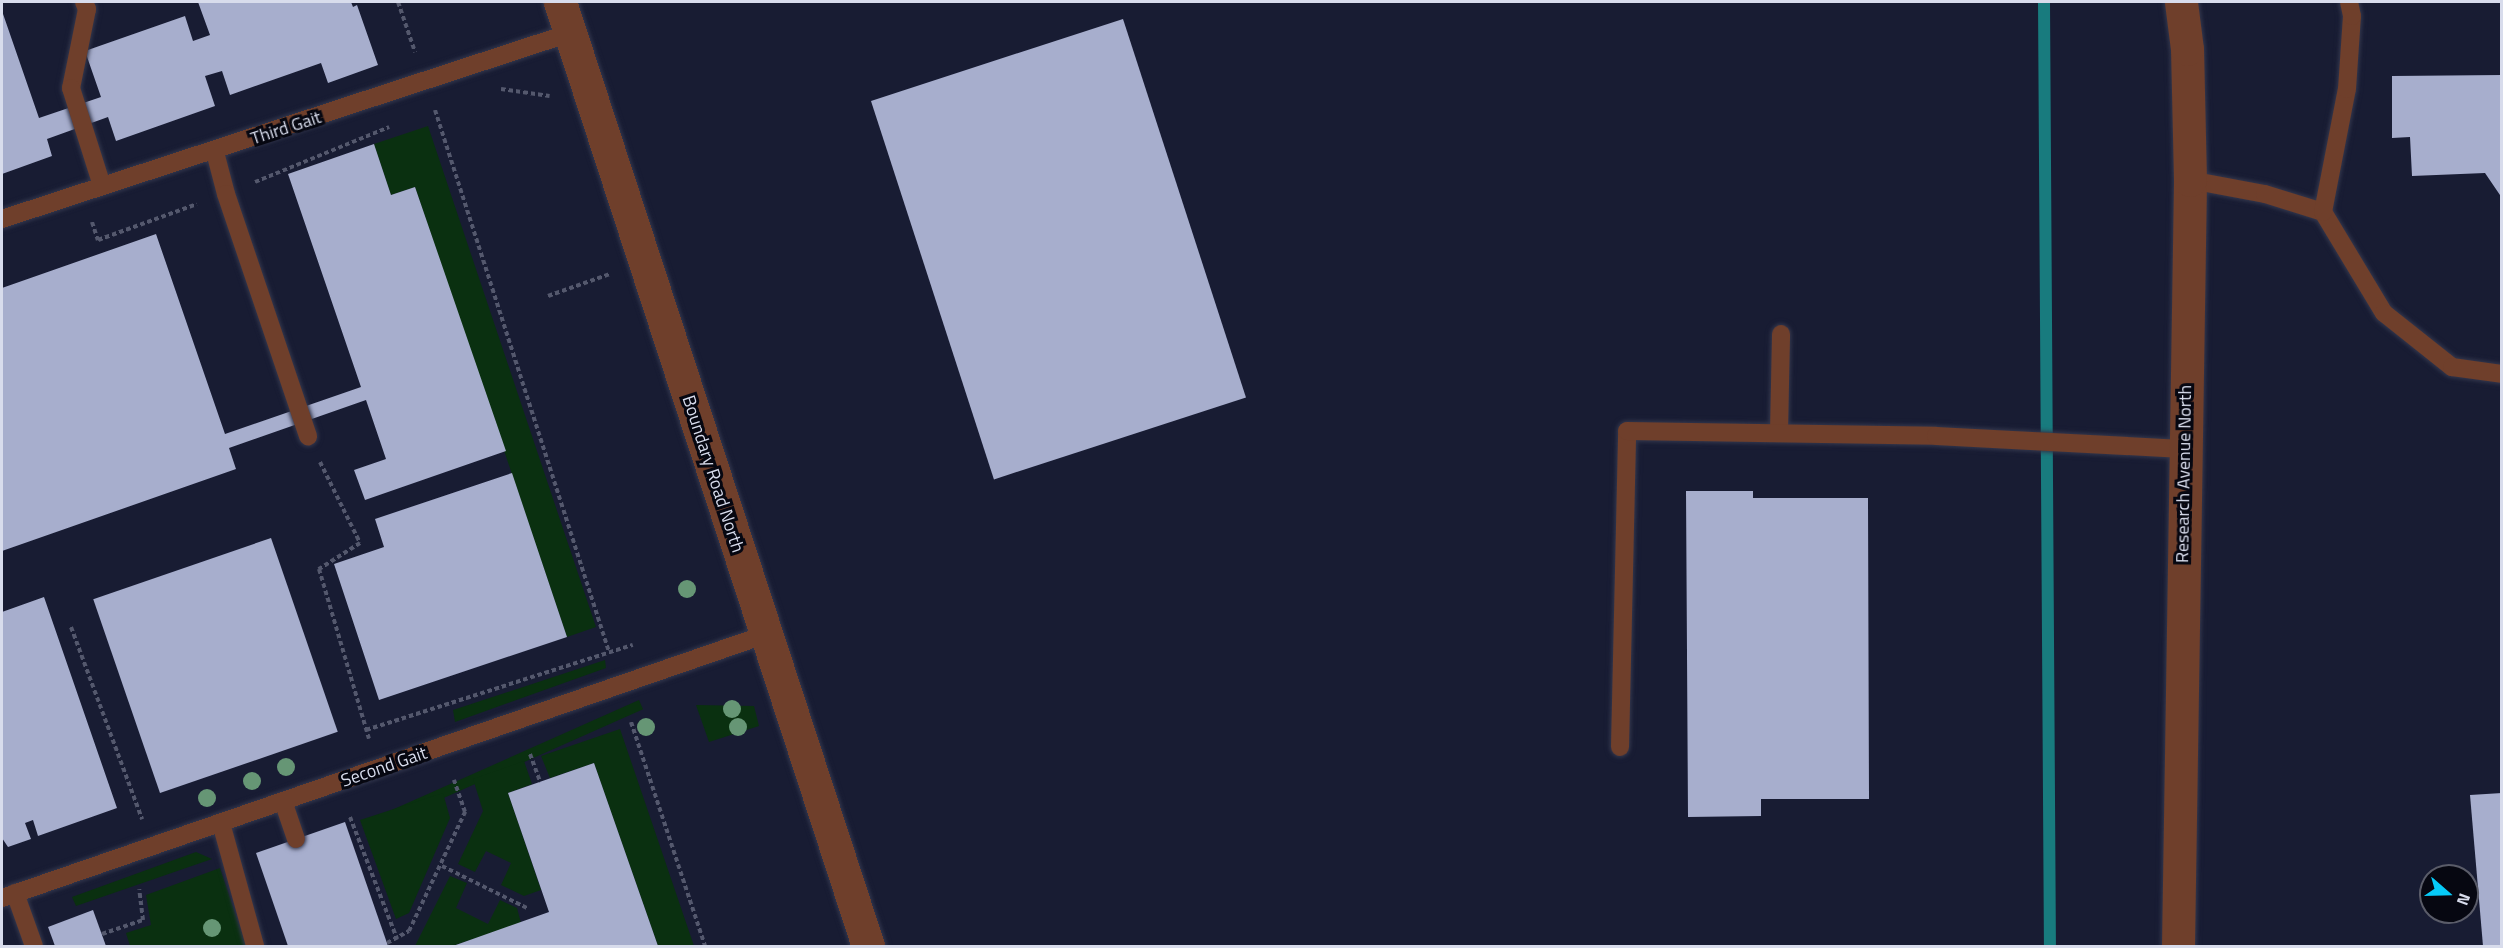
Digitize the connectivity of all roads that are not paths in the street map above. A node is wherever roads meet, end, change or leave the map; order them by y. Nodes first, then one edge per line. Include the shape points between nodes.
1 (84, 2) edge
2 (560, 2) edge
3 (2181, 2) edge
4 (2349, 2) edge
5 (570, 33) junction
6 (215, 152) junction
7 (2190, 180) junction
8 (102, 186) junction
9 (2323, 212) junction
10 (2, 219) edge
11 (1781, 334) dead end
12 (2502, 374) edge
13 (1779, 432) junction
14 (308, 436) road end
15 (2183, 448) junction
16 (767, 634) junction
17 (1620, 747) dead end
18 (284, 801) junction
19 (221, 823) junction
20 (296, 839) dead end
21 (8, 896) edge
22 (34, 946) edge
23 (255, 946) edge
24 (868, 946) edge
25 (2178, 946) edge

1 - 8 lane via 87,9 71,87
2 - 5 street, Boundary Road North
3 - 7 street, Research Avenue North via 2187,49
4 - 9 lane via 2352,16 2347,89
5 - 6 lane, Third Gait
5 - 16 street, Boundary Road North
6 - 8 lane, Third Gait
6 - 14 lane
7 - 9 lane via 2265,194
7 - 15 street, Research Avenue North
8 - 10 lane, Third Gait
9 - 12 lane via 2384,313 2452,367
11 - 13 lane
13 - 15 lane
13 - 17 lane via 1628,431
15 - 25 street, Research Avenue North
16 - 18 lane, Second Gait
16 - 24 street, Boundary Road North
18 - 19 lane, Second Gait
18 - 20 lane
19 - 21 lane, Second Gait
19 - 23 lane
21 - 22 lane

